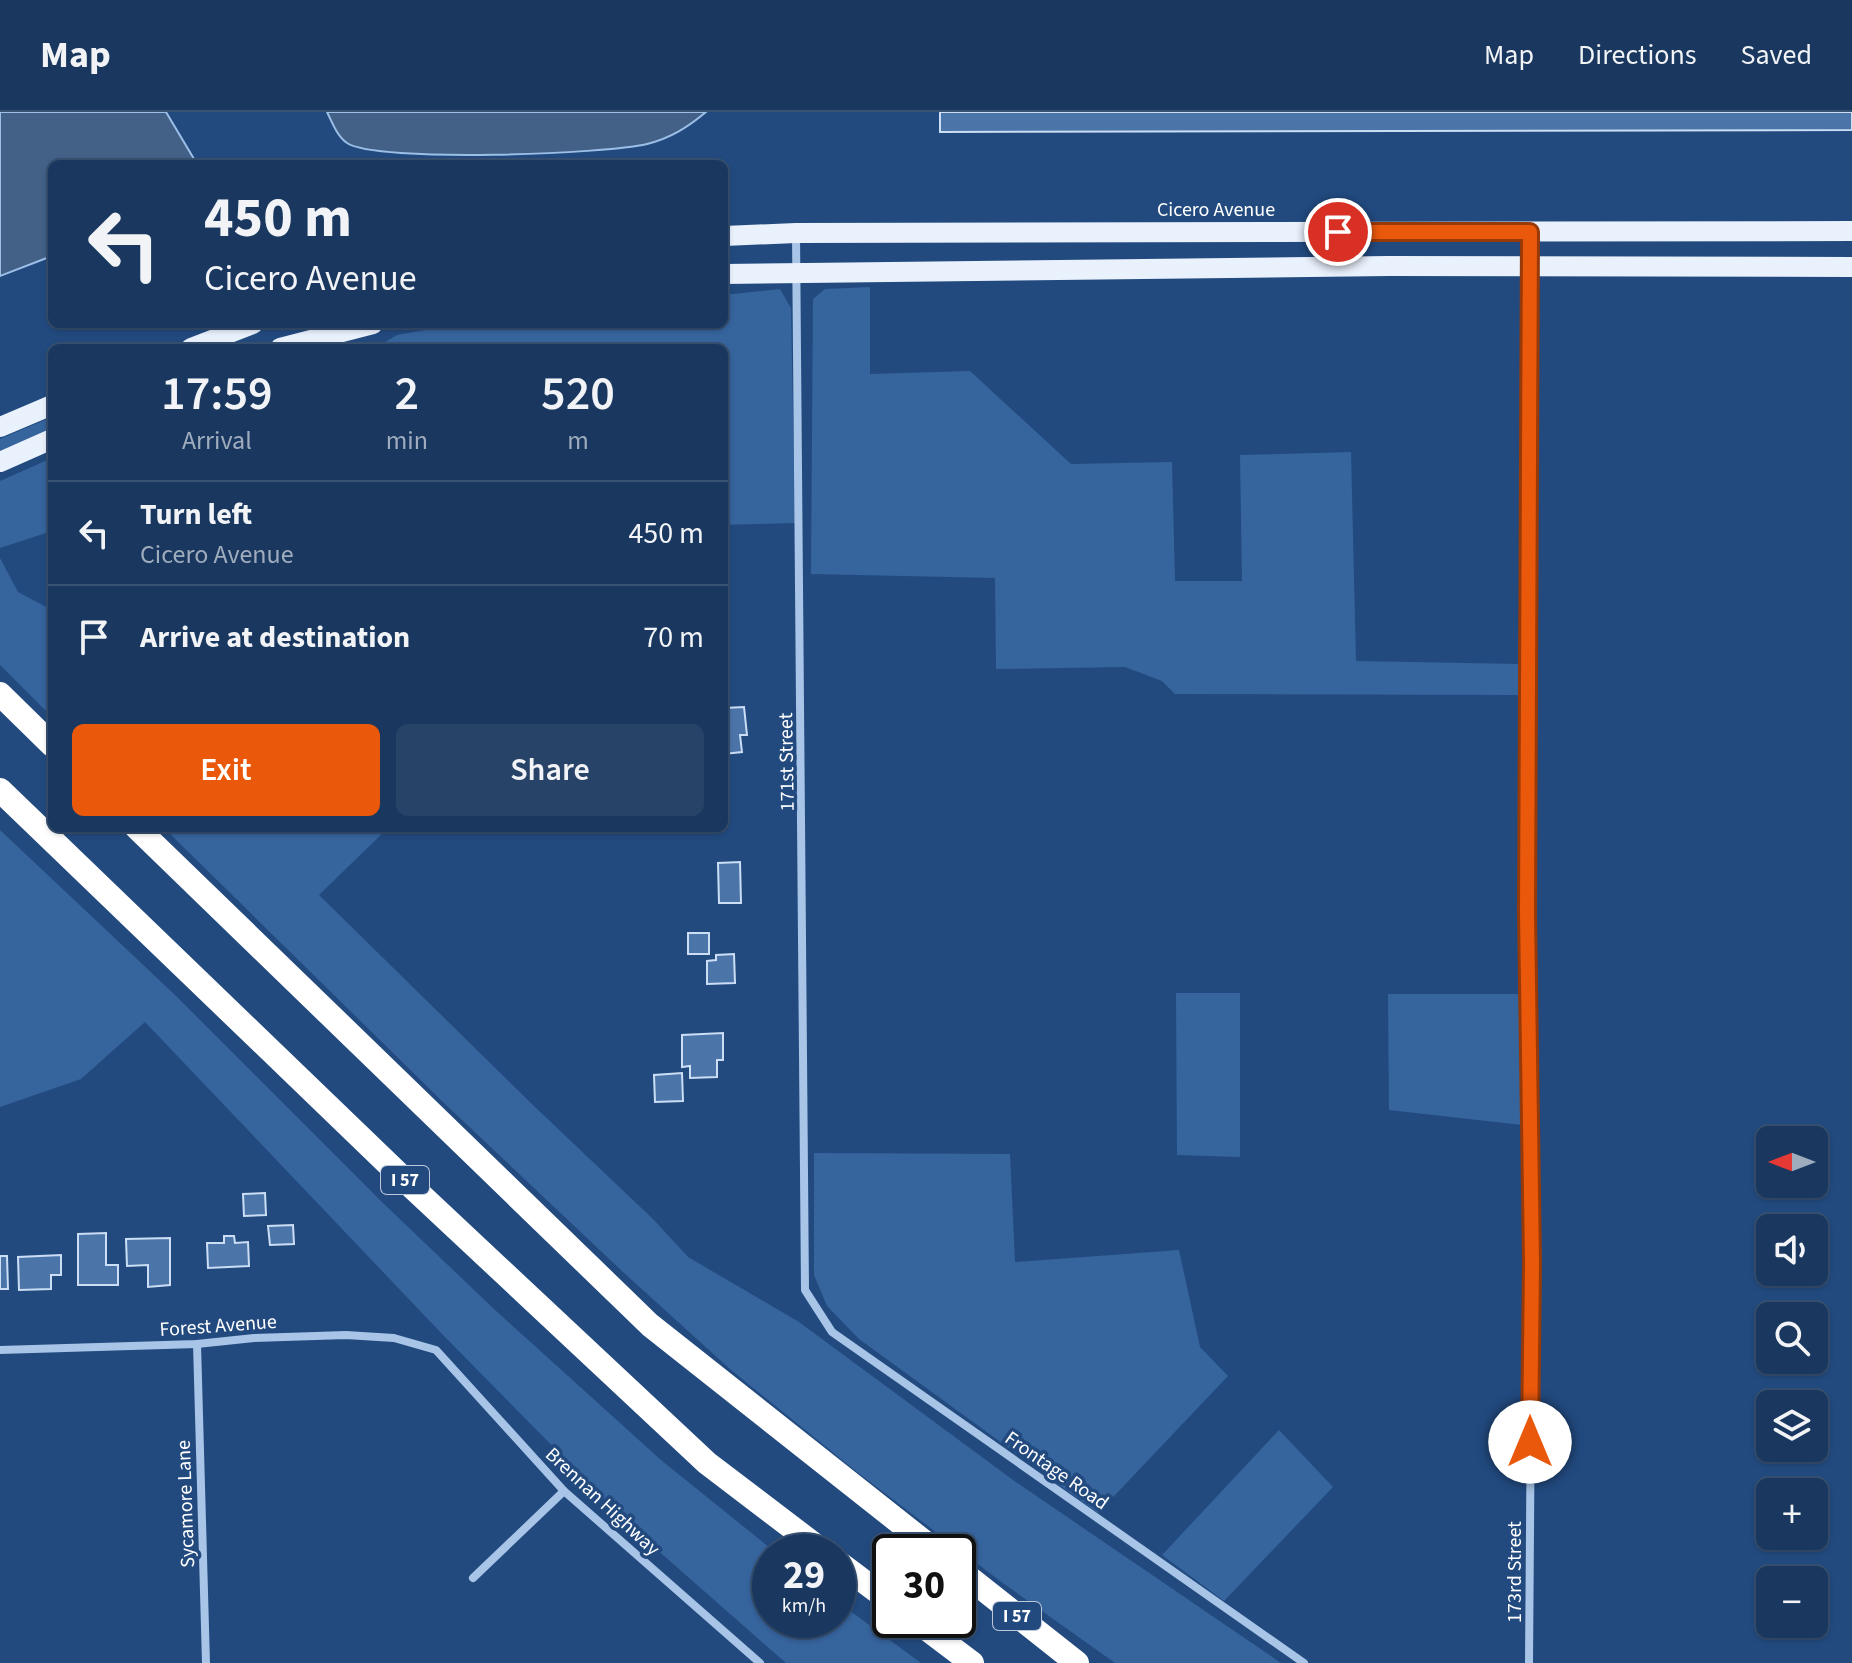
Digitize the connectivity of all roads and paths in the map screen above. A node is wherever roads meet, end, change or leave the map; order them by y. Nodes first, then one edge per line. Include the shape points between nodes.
1 (1852, 231) edge
2 (1530, 232) junction
3 (796, 233) junction
4 (728, 236) edge
5 (1530, 267) junction
6 (1852, 267) edge
7 (796, 271) junction
8 (728, 274) edge
9 (243, 328) edge
10 (362, 328) edge
11 (201, 344) edge
12 (299, 344) edge
13 (48, 407) edge
14 (0, 427) edge
15 (48, 441) edge
16 (0, 462) edge
17 (0, 694) edge
18 (48, 741) edge
19 (0, 790) edge
20 (141, 832) edge
21 (805, 1290) joint
22 (197, 1344) junction
23 (0, 1350) edge
24 (436, 1350) joint
25 (564, 1491) junction
26 (800, 1534) edge
27 (914, 1534) edge
28 (473, 1578) dead end
29 (976, 1583) edge
30 (939, 1638) edge
31 (206, 1663) edge
32 (760, 1663) edge
33 (972, 1663) edge
34 (1077, 1663) edge
35 (1304, 1663) edge
36 (1529, 1663) edge

1 - 2 main road, Cicero Avenue
2 - 3 main road, Cicero Avenue
2 - 5 street, 173rd Street
3 - 4 main road, Cicero Avenue
3 - 7 street, 171st Street
5 - 6 main road
5 - 7 main road
5 - 36 street, 173rd Street
7 - 8 main road
7 - 21 street, 171st Street
9 - 11 main road
10 - 12 main road
13 - 14 main road
15 - 16 main road
17 - 18 highway
19 - 26 highway, I 57 via 707,1463
20 - 27 highway via 650,1325
21 - 35 street, Frontage Road via 832,1332
22 - 23 street, Forest Avenue
22 - 24 street, Forest Avenue via 346,1335 394,1338
22 - 31 street, Sycamore Lane
24 - 25 street, Brennan Highway
25 - 28 street
25 - 32 street, Brennan Highway
29 - 34 highway, I 57
30 - 33 highway

